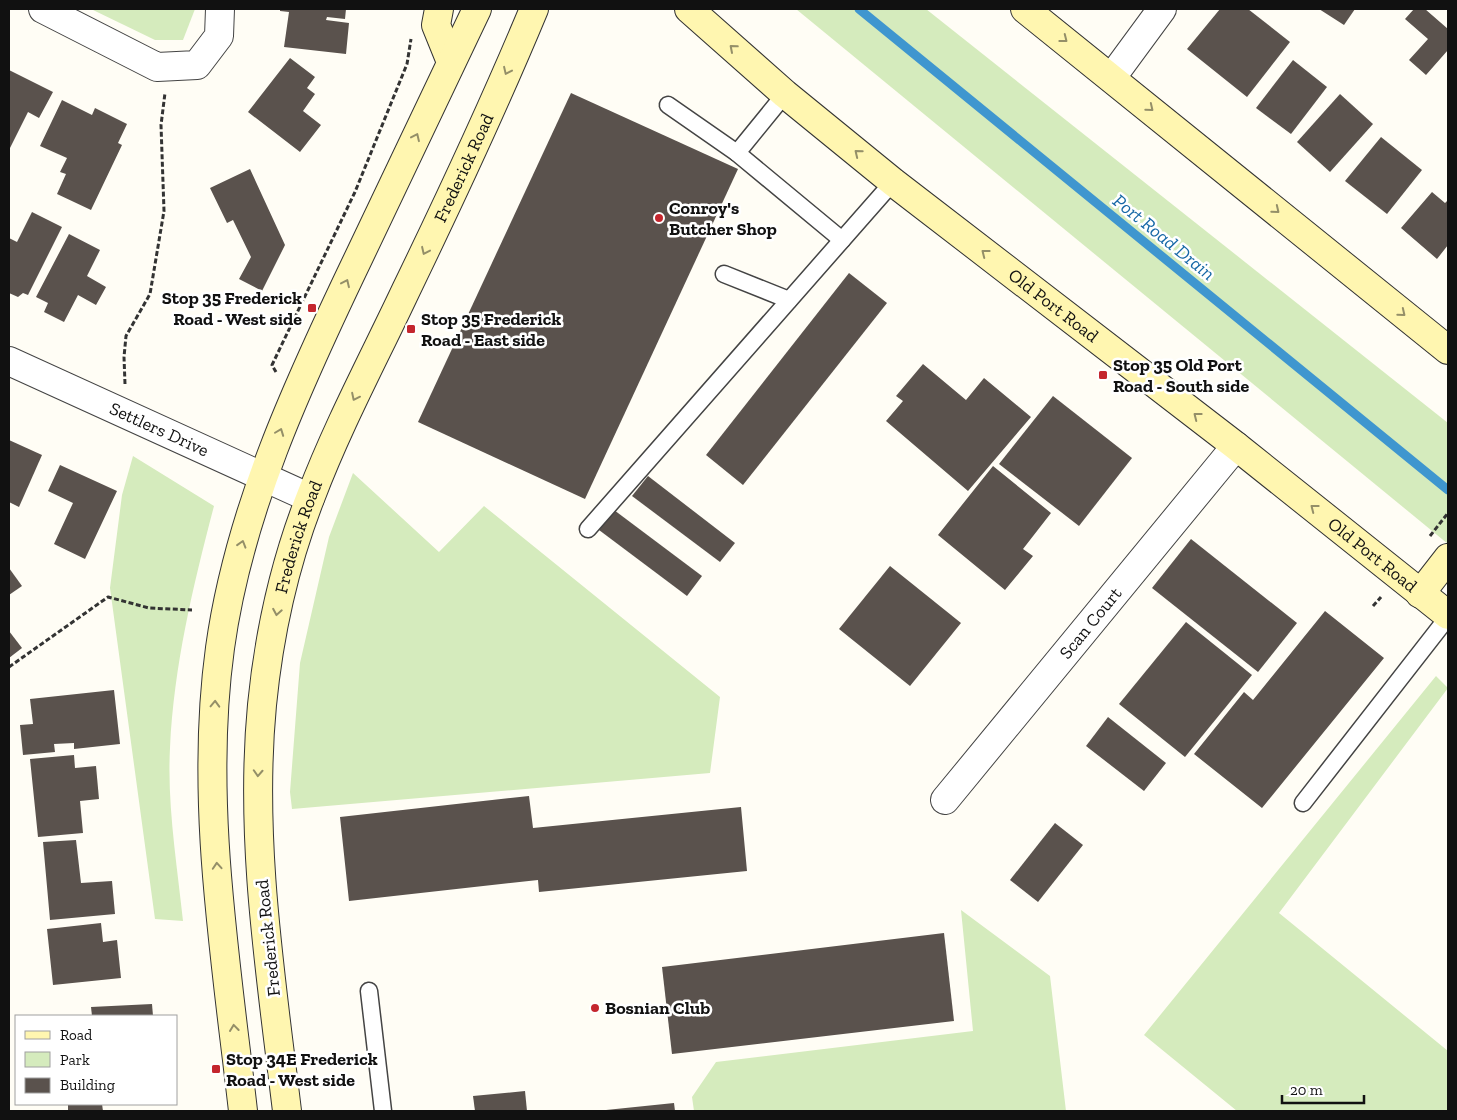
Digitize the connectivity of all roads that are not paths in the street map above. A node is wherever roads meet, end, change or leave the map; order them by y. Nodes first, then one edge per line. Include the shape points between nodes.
1 (43, 9) edge
2 (220, 9) edge
3 (439, 9) edge
4 (477, 9) edge
5 (551, 9) edge
6 (1025, 9) edge
7 (1162, 9) edge
8 (689, 10) edge
9 (531, 18) edge
10 (452, 62) junction
11 (1112, 77) junction
12 (785, 94) junction
13 (668, 105) dead end
14 (737, 153) junction
15 (893, 182) junction
16 (842, 240) junction
17 (724, 274) dead end
18 (789, 300) junction
19 (1448, 350) edge
20 (9, 361) edge
21 (1236, 446) junction
22 (263, 477) junction
23 (310, 498) junction
24 (588, 528) dead end
25 (1448, 558) edge
26 (1420, 594) junction
27 (1448, 616) edge
28 (945, 800) dead end
29 (1302, 802) dead end
30 (369, 991) dead end
31 (243, 1111) edge
32 (287, 1111) edge
33 (383, 1111) edge

1 - 2 street via 157,67 197,65 219,36
3 - 10 main road via 436,25
4 - 10 main road
5 - 9 main road
6 -> 11 main road
7 - 11 street
12 -> 8 main road, Old Port Road
9 -> 23 main road, Frederick Road
22 -> 10 main road via 293,400
11 -> 19 main road
12 - 14 lane
15 -> 12 main road, Old Port Road
13 - 14 lane
14 - 16 lane
15 - 16 lane
21 -> 15 main road, Old Port Road
16 - 18 lane
17 - 18 lane
18 - 24 lane
20 - 22 street, Settlers Drive
26 -> 21 main road, Old Port Road
21 - 28 street, Scan Court
22 - 23 street, Settlers Drive
31 -> 22 main road via 216,854 213,795 215,697 228,601 240,549
23 -> 32 main road, Frederick Road via 277,607 262,704 257,802 263,900
25 - 26 main road
26 - 27 main road, Old Port Road
27 - 29 lane
30 - 33 lane

